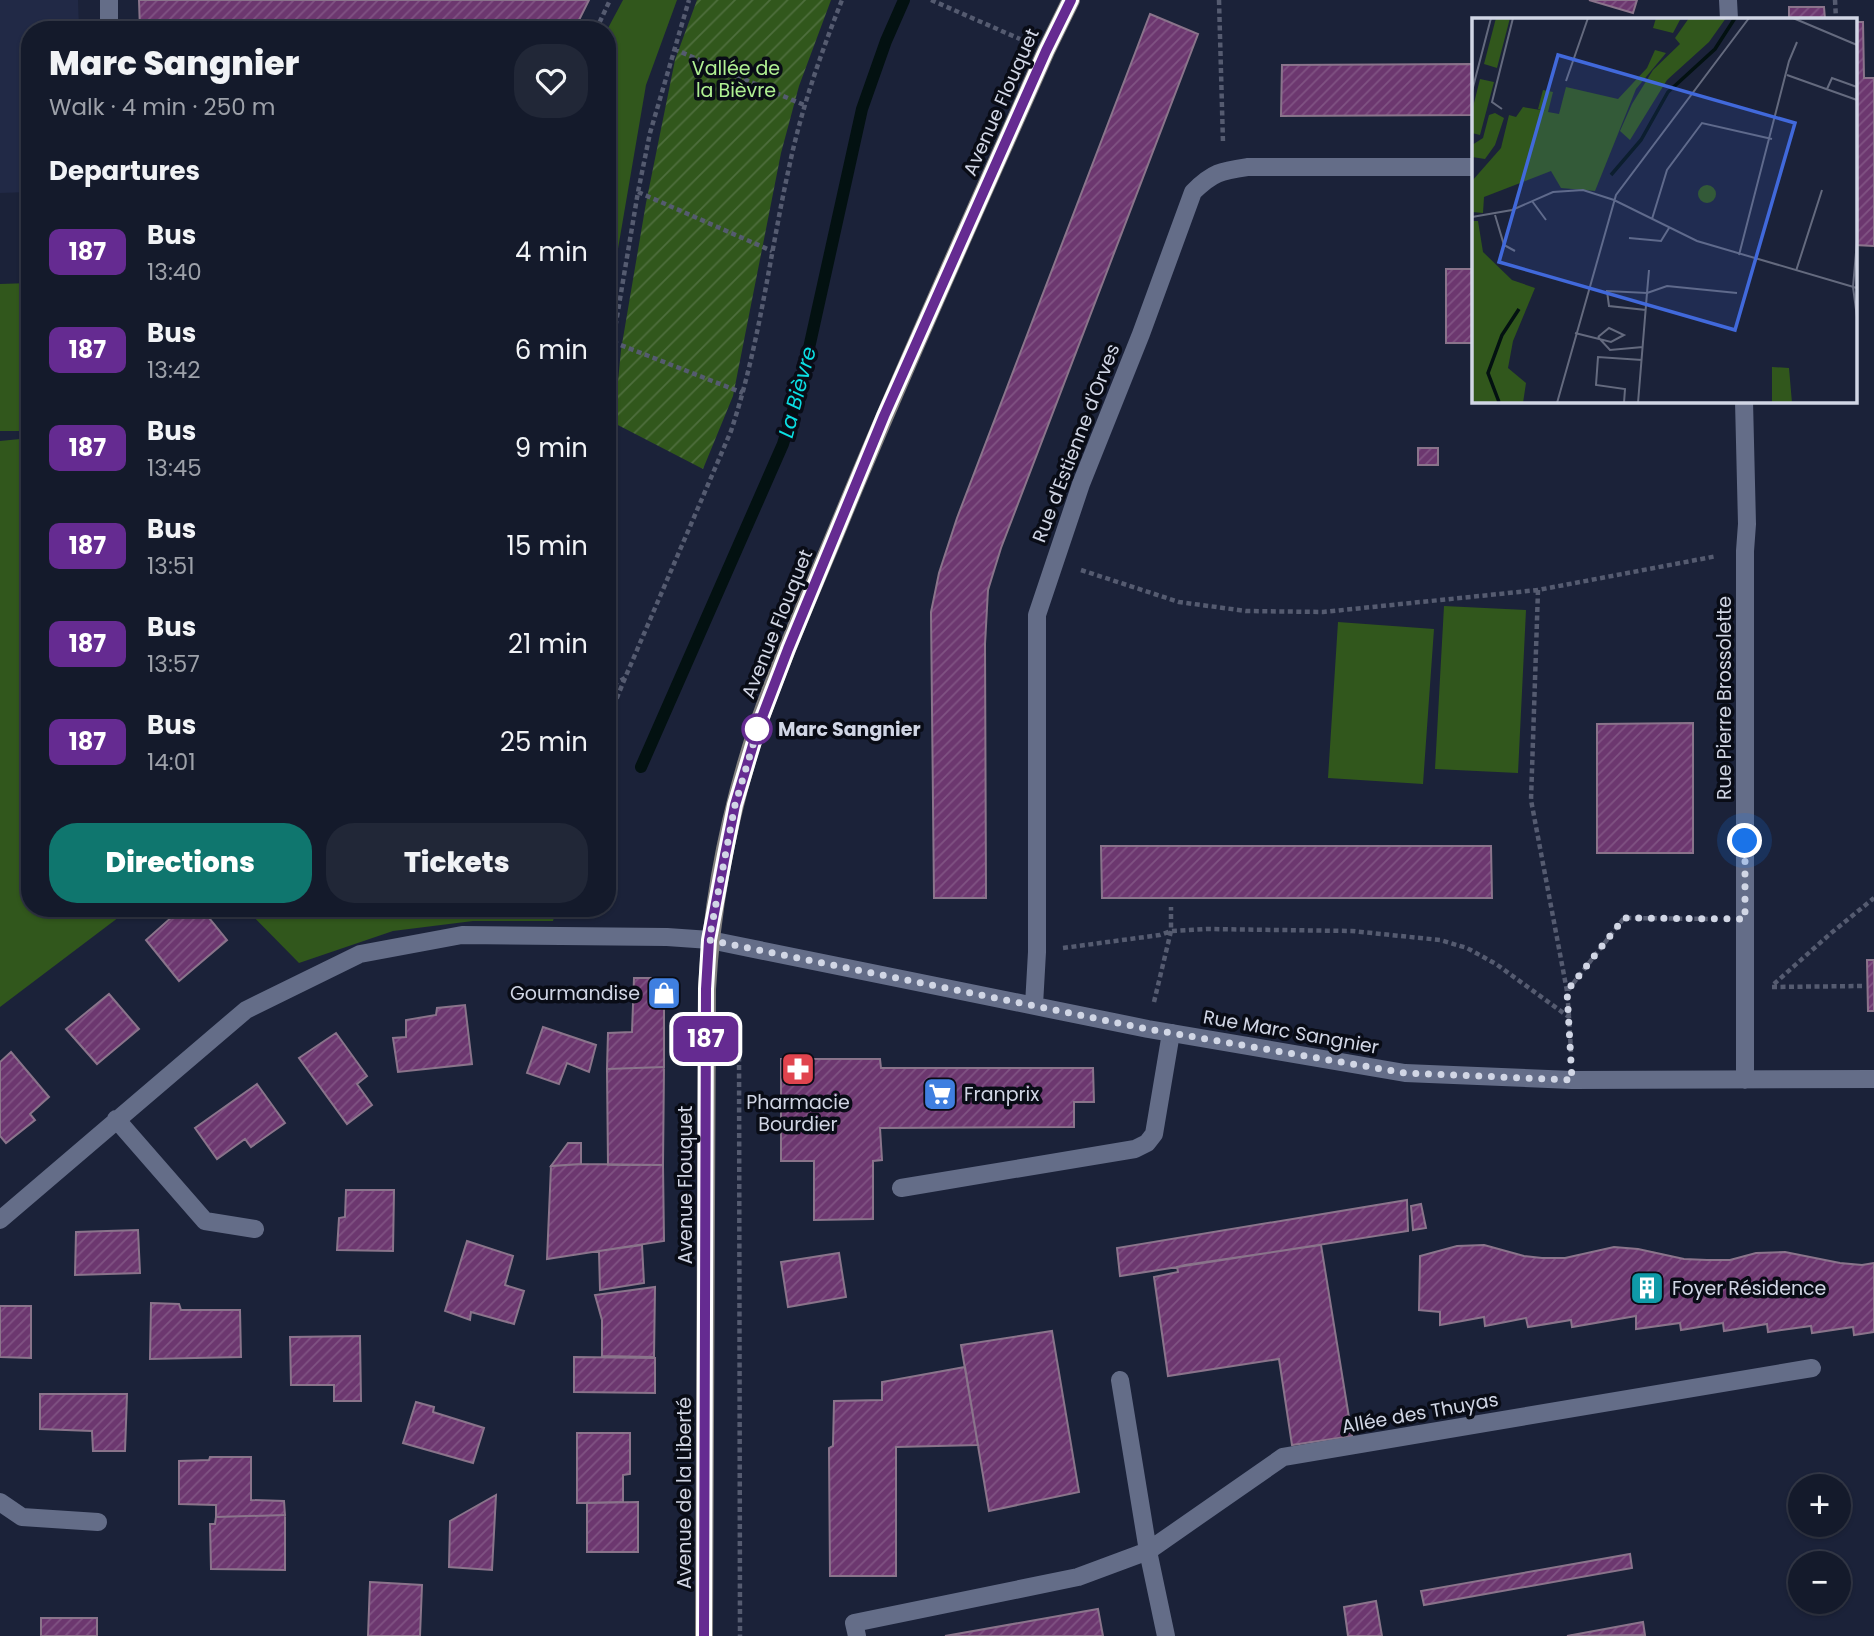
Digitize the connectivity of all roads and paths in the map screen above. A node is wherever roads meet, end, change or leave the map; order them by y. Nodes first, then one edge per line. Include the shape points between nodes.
1 (109, 0) edge
2 (610, 0) edge
3 (689, 0) edge
4 (842, 0) edge
5 (931, 0) edge
6 (1071, 0) edge
7 (1219, 0) edge
8 (1728, 0) edge
9 (1835, 0) edge
10 (1729, 18) edge
11 (1836, 18) edge
12 (109, 21) edge
13 (600, 21) edge
14 (674, 49) junction
15 (1046, 51) junction
16 (804, 104) junction
17 (1472, 167) edge
18 (1223, 170) junction
19 (638, 192) junction
20 (772, 251) junction
21 (616, 324) edge
22 (616, 343) edge
23 (743, 393) junction
24 (1744, 402) edge
25 (1745, 551) junction
26 (1053, 562) junction
27 (1538, 590) junction
28 (625, 677) junction
29 (616, 683) edge
30 (616, 700) edge
31 (1874, 898) edge
32 (1171, 907) dead end
33 (1745, 919) junction
34 (1171, 931) junction
35 (709, 940) junction
36 (1037, 951) junction
37 (1862, 986) dead end
38 (1772, 987) junction
39 (706, 989) junction
40 (1567, 991) junction
41 (1034, 1005) junction
42 (1745, 1009) junction
43 (1569, 1017) junction
44 (1148, 1029) junction
45 (1171, 1032) junction
46 (1874, 1079) edge
47 (1572, 1080) junction
48 (1745, 1080) junction
49 (116, 1119) junction
50 (901, 1188) dead end
51 (0, 1220) edge
52 (255, 1229) dead end
53 (705, 1349) joint
54 (1812, 1368) dead end
55 (1120, 1380) dead end
56 (0, 1502) edge
57 (98, 1522) dead end
58 (1148, 1552) junction
59 (704, 1636) edge
60 (740, 1636) edge
61 (857, 1636) edge
62 (1166, 1636) edge

1 - 12 street
2 - 13 path
3 - 14 path
4 - 16 path
5 - 15 path
6 - 15 main road, Avenue Flouquet
7 - 18 path
8 - 10 street
9 - 11 path
14 - 16 path
14 - 19 path
15 - 35 main road, Avenue Flouquet via 884,416 759,725 735,805
16 - 20 path
17 - 18 street
18 - 26 street, Rue d'Estienne d'Orves via 1194,192
19 - 20 path
19 - 21 path
20 - 23 path
22 - 23 path
23 - 28 path
24 - 25 street, Rue Pierre Brossolette
25 - 27 path
25 - 33 street, Rue Pierre Brossolette
26 - 27 path via 1179,602 1246,611 1323,612
26 - 36 street, Rue d'Estienne d'Orves via 1037,615
27 - 40 path via 1531,800
28 - 29 path
28 - 30 path
31 - 38 path
32 - 34 path
33 - 40 path via 1624,918
33 - 42 street, Rue Pierre Brossolette
34 - 36 path
34 - 43 path via 1352,931 1440,940 1496,964
34 - 44 path
35 - 39 main road, Avenue Flouquet
35 - 41 street, Rue Marc Sangnier
35 - 49 street, Rue Marc Sangnier via 462,935 360,954 246,1010
36 - 41 street, Rue d'Estienne d'Orves
37 - 38 path
38 - 42 path
39 - 53 main road, Avenue Flouquet
39 - 60 path via 739,1026
40 - 43 path
41 - 44 street, Rue Marc Sangnier
42 - 48 street, Rue Pierre Brossolette
43 - 47 path
44 - 45 street, Rue Marc Sangnier
45 - 47 street, Rue Marc Sangnier via 1405,1073
45 - 50 street via 1154,1134 1147,1143 1135,1149
46 - 48 street, Rue Marc Sangnier
47 - 48 street, Rue Marc Sangnier
49 - 51 street, Rue Marc Sangnier
49 - 52 street via 205,1221
53 - 59 main road, Avenue de la Liberté
54 - 58 street, Allée des Thuyas via 1283,1457
55 - 58 street
56 - 57 street via 22,1517
58 - 61 street, Allée des Thuyas via 1079,1577 854,1623
58 - 62 street

